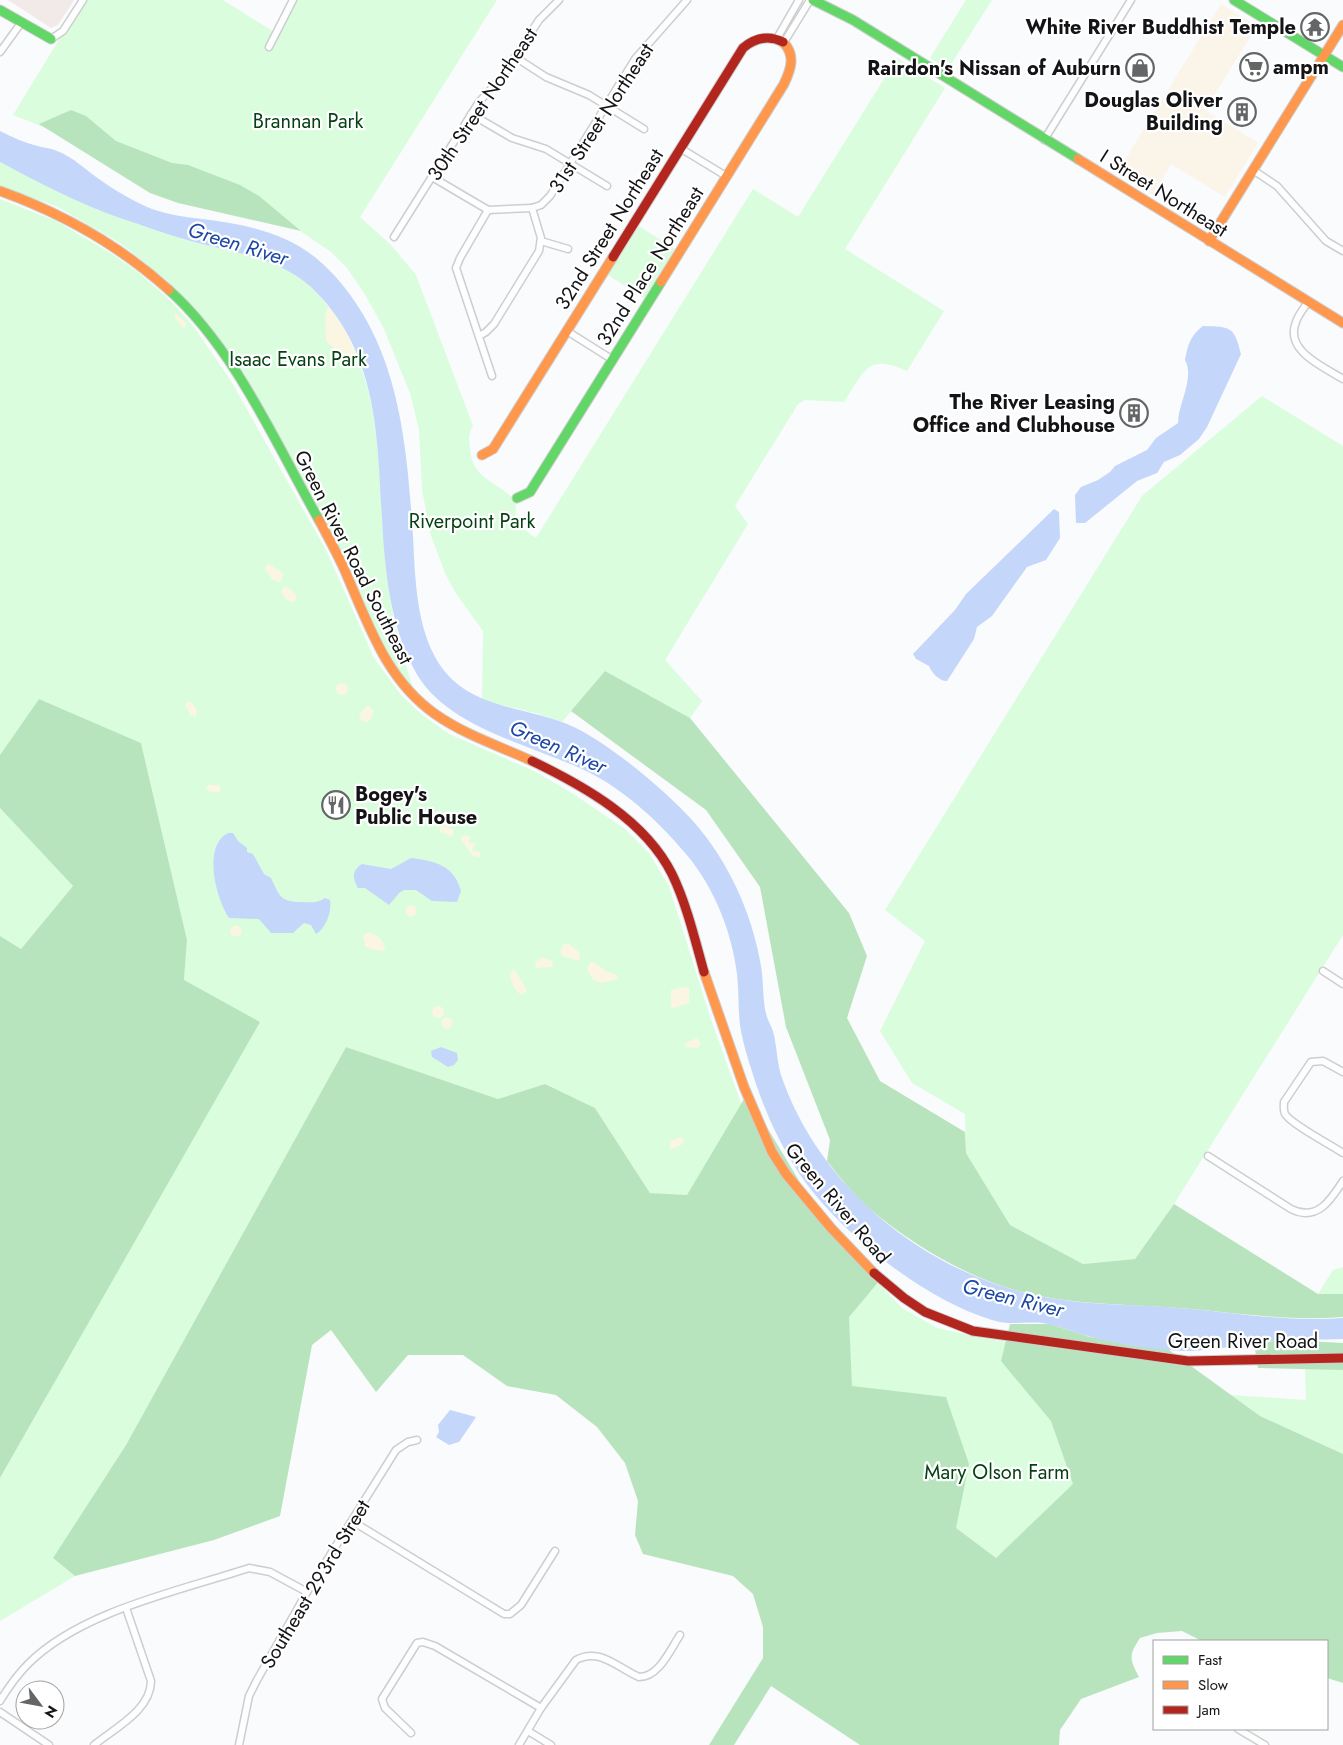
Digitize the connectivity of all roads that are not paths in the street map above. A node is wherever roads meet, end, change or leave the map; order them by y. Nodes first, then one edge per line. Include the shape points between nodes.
1 (83, 0) edge
2 (292, 0) edge
3 (559, 0) edge
4 (687, 0) edge
5 (799, 0) edge
6 (812, 0) edge
7 (1131, 0) edge
8 (1234, 0) edge
9 (0, 10) edge
10 (21, 23) junction
11 (1343, 25) edge
12 (51, 39) joint
13 (780, 42) junction
14 (269, 47) dead end
15 (0, 52) edge
16 (1324, 56) junction
17 (515, 57) junction
18 (1343, 67) edge
19 (606, 106) junction
20 (471, 114) junction
21 (644, 129) dead end
22 (1044, 140) junction
23 (680, 148) junction
24 (570, 164) junction
25 (1253, 170) junction
26 (726, 176) junction
27 (432, 177) junction
28 (607, 186) dead end
29 (0, 191) edge
30 (532, 208) junction
31 (488, 210) junction
32 (394, 237) dead end
33 (541, 241) junction
34 (1208, 241) junction
35 (568, 249) dead end
36 (1343, 251) edge
37 (1308, 302) junction
38 (1343, 323) edge
39 (566, 331) junction
40 (478, 336) junction
41 (613, 360) junction
42 (492, 376) dead end
43 (1343, 380) edge
44 (482, 455) dead end
45 (517, 498) dead end
46 (1323, 971) dead end
47 (1343, 984) edge
48 (1343, 1072) edge
49 (747, 1094) joint
50 (1343, 1153) edge
51 (1208, 1156) dead end
52 (1343, 1181) edge
53 (1343, 1358) edge
54 (417, 1440) dead end
55 (352, 1522) junction
56 (555, 1551) dead end
57 (307, 1592) junction
58 (126, 1608) junction
59 (680, 1635) dead end
60 (0, 1700) edge
61 (541, 1708) junction
62 (0, 1712) edge
63 (1240, 1730) edge
64 (528, 1731) junction
65 (411, 1733) dead end
66 (49, 1745) edge
67 (94, 1745) edge
68 (238, 1745) edge
69 (519, 1745) edge
70 (551, 1745) edge
71 (1265, 1745) edge

1 - 12 street via 63,31
2 - 14 street
3 - 17 street, 30th Street Northeast via 539,20
4 - 19 street, 31st Street Northeast via 641,51
5 - 13 street
6 - 13 street
6 - 22 street, I Street Northeast via 853,20
7 - 22 street
8 - 16 street
9 - 10 street
10 - 12 street
10 - 15 street
11 - 16 street
13 - 23 street, 32nd Street Northeast via 764,37 743,48
13 - 26 street, 32nd Place Northeast via 792,56 788,75
16 - 18 street
16 - 25 street
17 - 19 street
17 - 20 street, 30th Street Northeast via 502,78
19 - 21 street
19 - 24 street, 31st Street Northeast
20 - 24 street via 512,138 546,149
20 - 27 street, 30th Street Northeast
22 - 34 street, I Street Northeast
23 - 26 street
23 - 39 street, 32nd Street Northeast
24 - 28 street
24 - 30 street, 31st Street Northeast via 548,198
25 - 34 street
25 - 36 street via 1277,186 1326,240
26 - 41 street, 32nd Place Northeast
27 - 31 street
27 - 32 street, 30th Street Northeast
29 - 49 street, Green River Road Southeast via 59,214 117,247 144,267 200,322 238,378 333,546 381,654 407,690 453,727 537,764 577,786 630,823 655,848 676,884
30 - 31 street
30 - 33 street, 31st Street Northeast
31 - 40 street via 456,268
33 - 35 street
33 - 40 street via 538,254 497,320 488,331
34 - 37 street, I Street Northeast
37 - 38 street, I Street Northeast
37 - 43 street via 1296,322 1294,331 1298,347
39 - 41 street
39 - 44 street, 32nd Street Northeast via 493,449
40 - 42 street
41 - 45 street, 32nd Place Northeast via 530,492
46 - 47 street
48 - 50 street via 1323,1061 1311,1062 1284,1102 1284,1113 1292,1121
49 - 53 street, Green River Road via 772,1153 840,1238 880,1280 940,1320 973,1331 1188,1361
51 - 52 street via 1296,1211 1318,1211 1329,1203
54 - 55 street, Southeast 293rd Street via 396,1450
55 - 56 street via 498,1611 510,1614 521,1605
55 - 57 street, Southeast 293rd Street
57 - 58 street via 260,1569 249,1568
57 - 68 street, Southeast 293rd Street via 249,1696
58 - 60 street via 74,1629 49,1646 28,1664
58 - 67 street via 152,1681 151,1691 140,1708
59 - 61 street via 660,1666 645,1677 632,1674 603,1658 590,1654 583,1656 569,1668
61 - 64 street
61 - 65 street via 435,1646 417,1643 382,1699 384,1708
62 - 66 street
63 - 71 street
64 - 69 street
64 - 70 street

